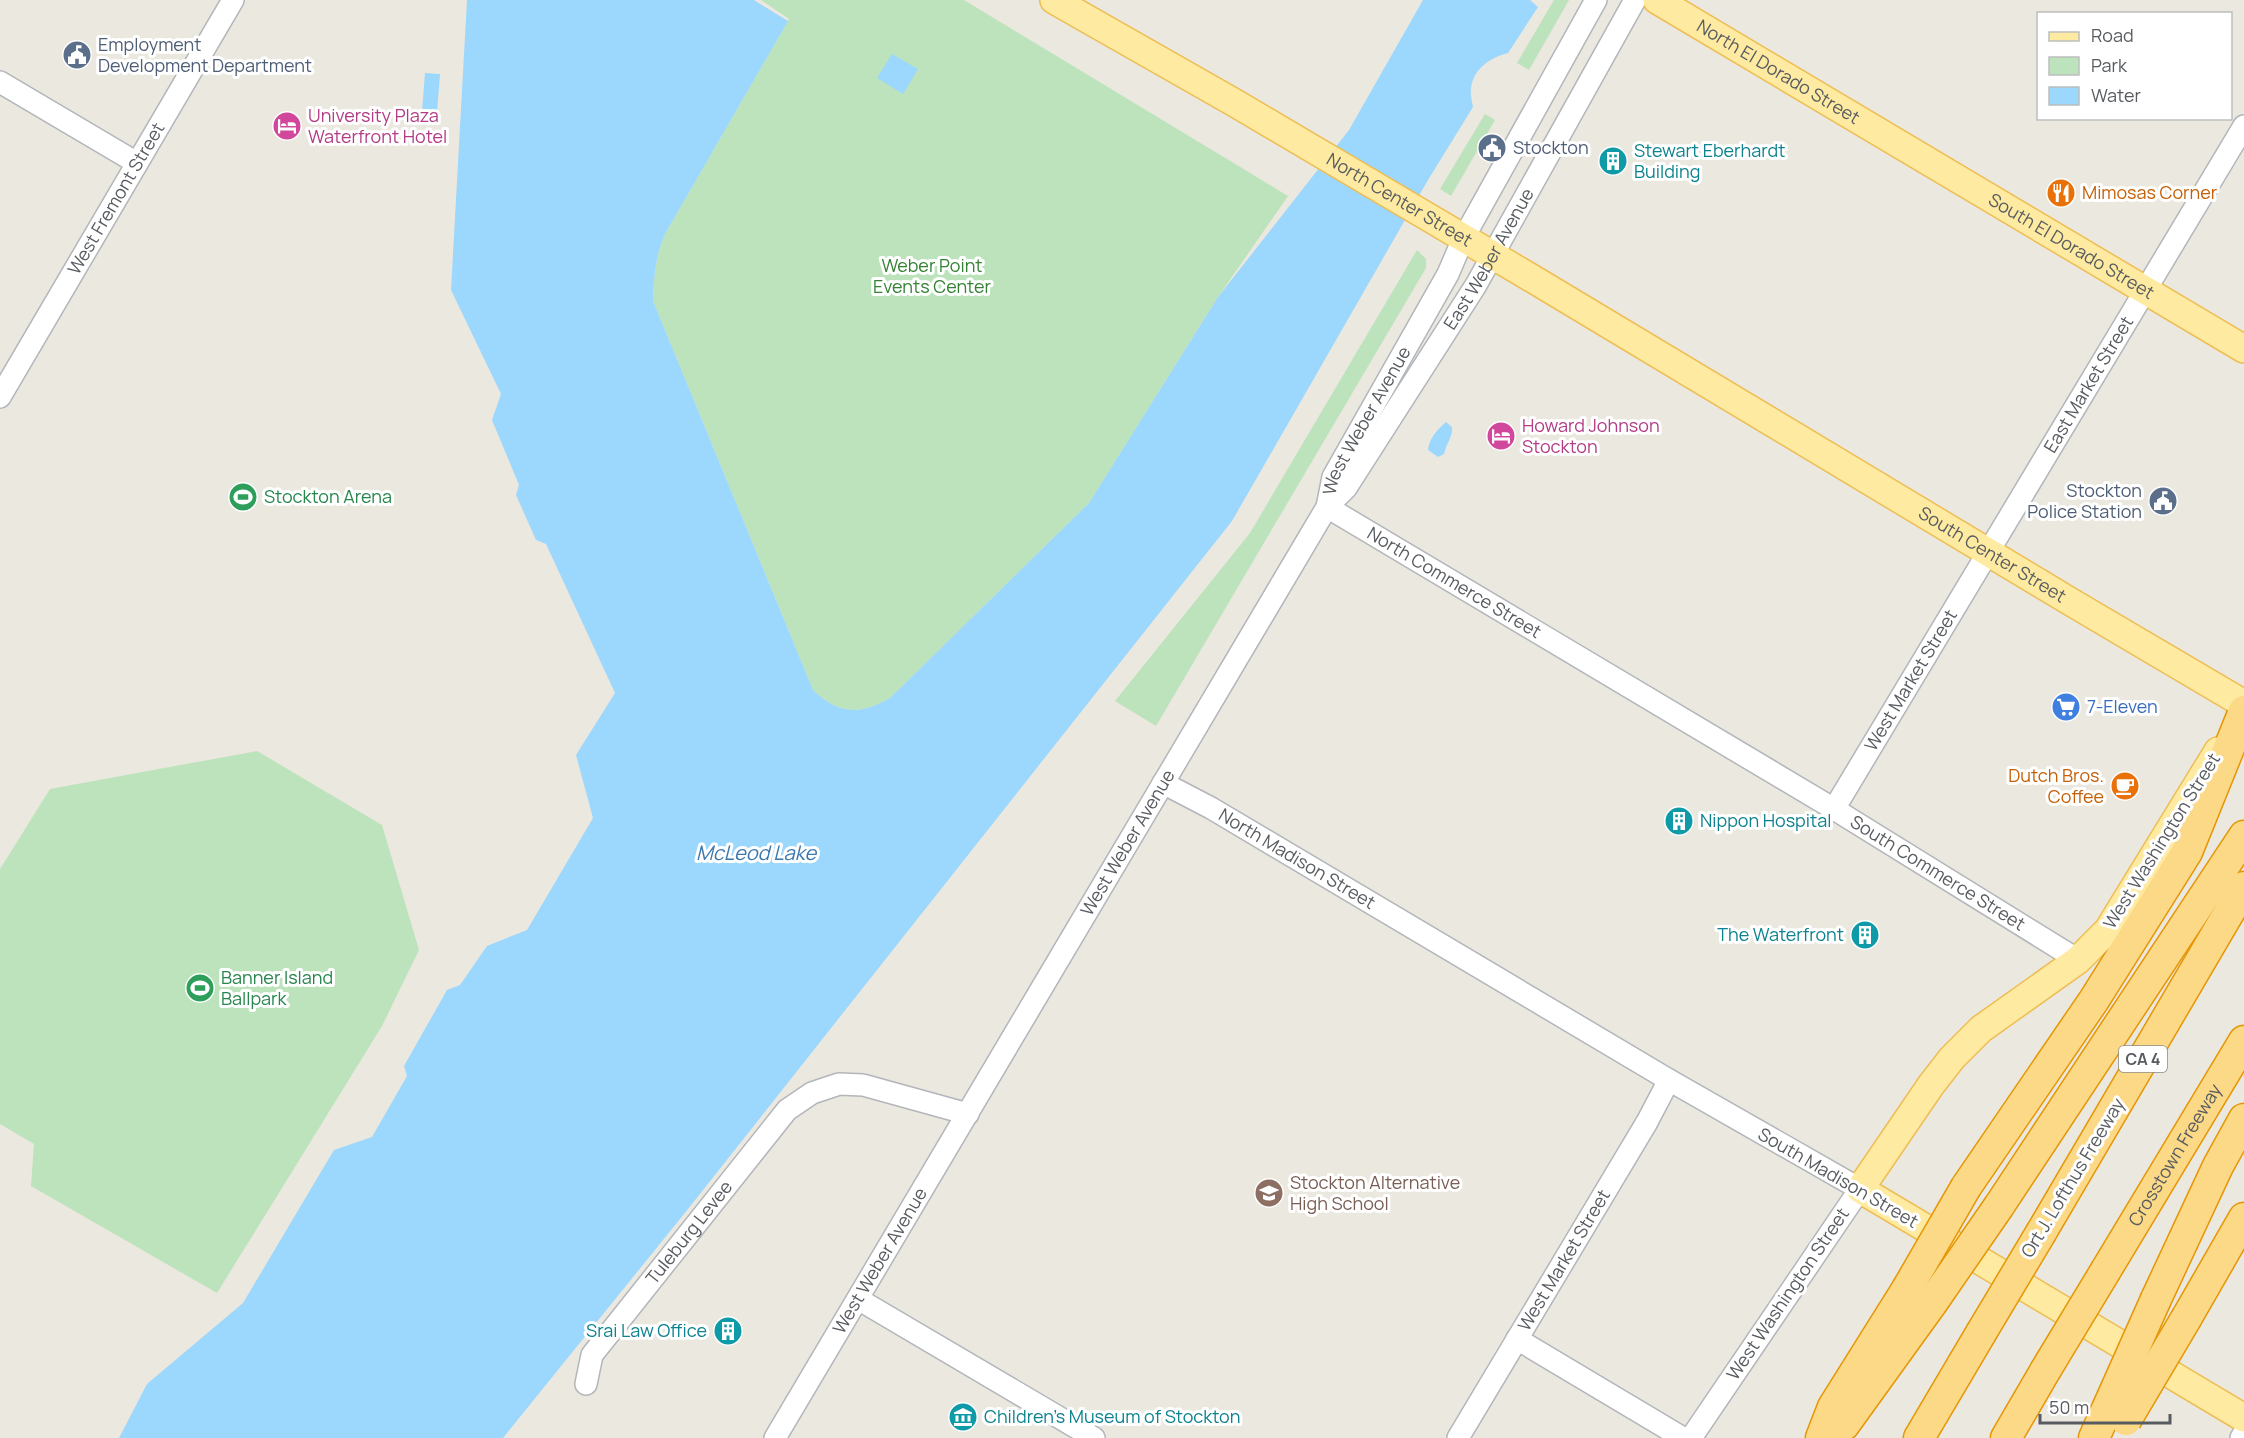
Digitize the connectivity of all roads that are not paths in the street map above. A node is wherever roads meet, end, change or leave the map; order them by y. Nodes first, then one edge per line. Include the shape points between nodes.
1 (233, 0) edge
2 (1054, 0) edge
3 (1596, 0) edge
4 (1635, 0) edge
5 (1657, 0) edge
6 (0, 82) edge
7 (2244, 126) edge
8 (1900, 142) joint
9 (137, 163) junction
10 (1463, 239) junction
11 (1493, 256) junction
12 (2146, 290) junction
13 (2244, 349) edge
14 (0, 398) edge
15 (1742, 406) joint
16 (1327, 507) junction
17 (1989, 552) junction
18 (1582, 659) joint
19 (2244, 704) edge
20 (2244, 710) edge
21 (1163, 783) junction
22 (1834, 809) junction
23 (2244, 836) edge
24 (2244, 887) edge
25 (1431, 939) joint
26 (2078, 960) junction
27 (2244, 1041) edge
28 (1669, 1080) junction
29 (968, 1114) junction
30 (2244, 1119) edge
31 (1860, 1189) junction
32 (2244, 1218) edge
33 (1920, 1296) junction
34 (858, 1299) junction
35 (1517, 1340) junction
36 (586, 1384) dead end
37 (2244, 1418) edge
38 (2116, 1422) edge
39 (2244, 1433) edge
40 (775, 1438) edge
41 (1094, 1438) edge
42 (1458, 1438) edge
43 (1683, 1438) edge
44 (1691, 1438) edge
45 (1821, 1438) edge
46 (1834, 1438) edge
47 (1919, 1438) edge
48 (2006, 1438) edge
49 (2094, 1438) edge
50 (2241, 1438) edge

1 - 9 street, West Fremont Street
2 - 10 main road, North Center Street
3 - 10 street, East Weber Avenue
4 - 11 street, East Weber Avenue
5 - 8 main road, North El Dorado Street
6 - 9 street
7 - 12 street, East Market Street
8 - 12 main road, South El Dorado Street
9 - 14 street, West Fremont Street
10 - 11 main road, North Center Street
10 - 16 street, West Weber Avenue via 1448,274 1334,477
11 - 15 main road, North Center Street
11 - 16 street, East Weber Avenue via 1346,488
12 - 13 main road, South El Dorado Street
12 - 17 street, East Market Street
15 - 17 main road, South Center Street
16 - 18 street, North Commerce Street
16 - 21 street, West Weber Avenue
17 - 19 main road, South Center Street
17 - 22 street, West Market Street
18 - 22 street, South Commerce Street
20 - 26 main road, West Washington Street via 2108,930
20 - 33 highway, bridge via 2187,852 2094,1000 1966,1187
21 - 25 street, North Madison Street
21 - 29 street, West Weber Avenue
22 - 26 street, South Commerce Street
23 - 33 highway, bridge via 1999,1206
24 - 47 highway, Ort J. Lofthus Freeway / CA 4, bridge
25 - 28 street, South Madison Street
26 - 31 main road, West Washington Street via 1982,1029 1952,1058
27 - 48 highway, Crosstown Freeway, bridge
28 - 31 street, South Madison Street
28 - 35 street, West Market Street
29 - 34 street, West Weber Avenue
29 - 36 street, Tuleburg Levee via 863,1085 839,1084 812,1093 787,1110 592,1355
30 - 38 highway, bridge via 2156,1299
31 - 37 main road, South Madison Street
31 - 44 street, West Washington Street
32 - 38 highway, bridge via 2187,1317
33 - 45 highway via 1833,1407
33 - 46 highway
34 - 40 street, West Weber Avenue
34 - 41 street
35 - 42 street, West Market Street
35 - 43 street
38 - 49 highway
39 - 50 street

